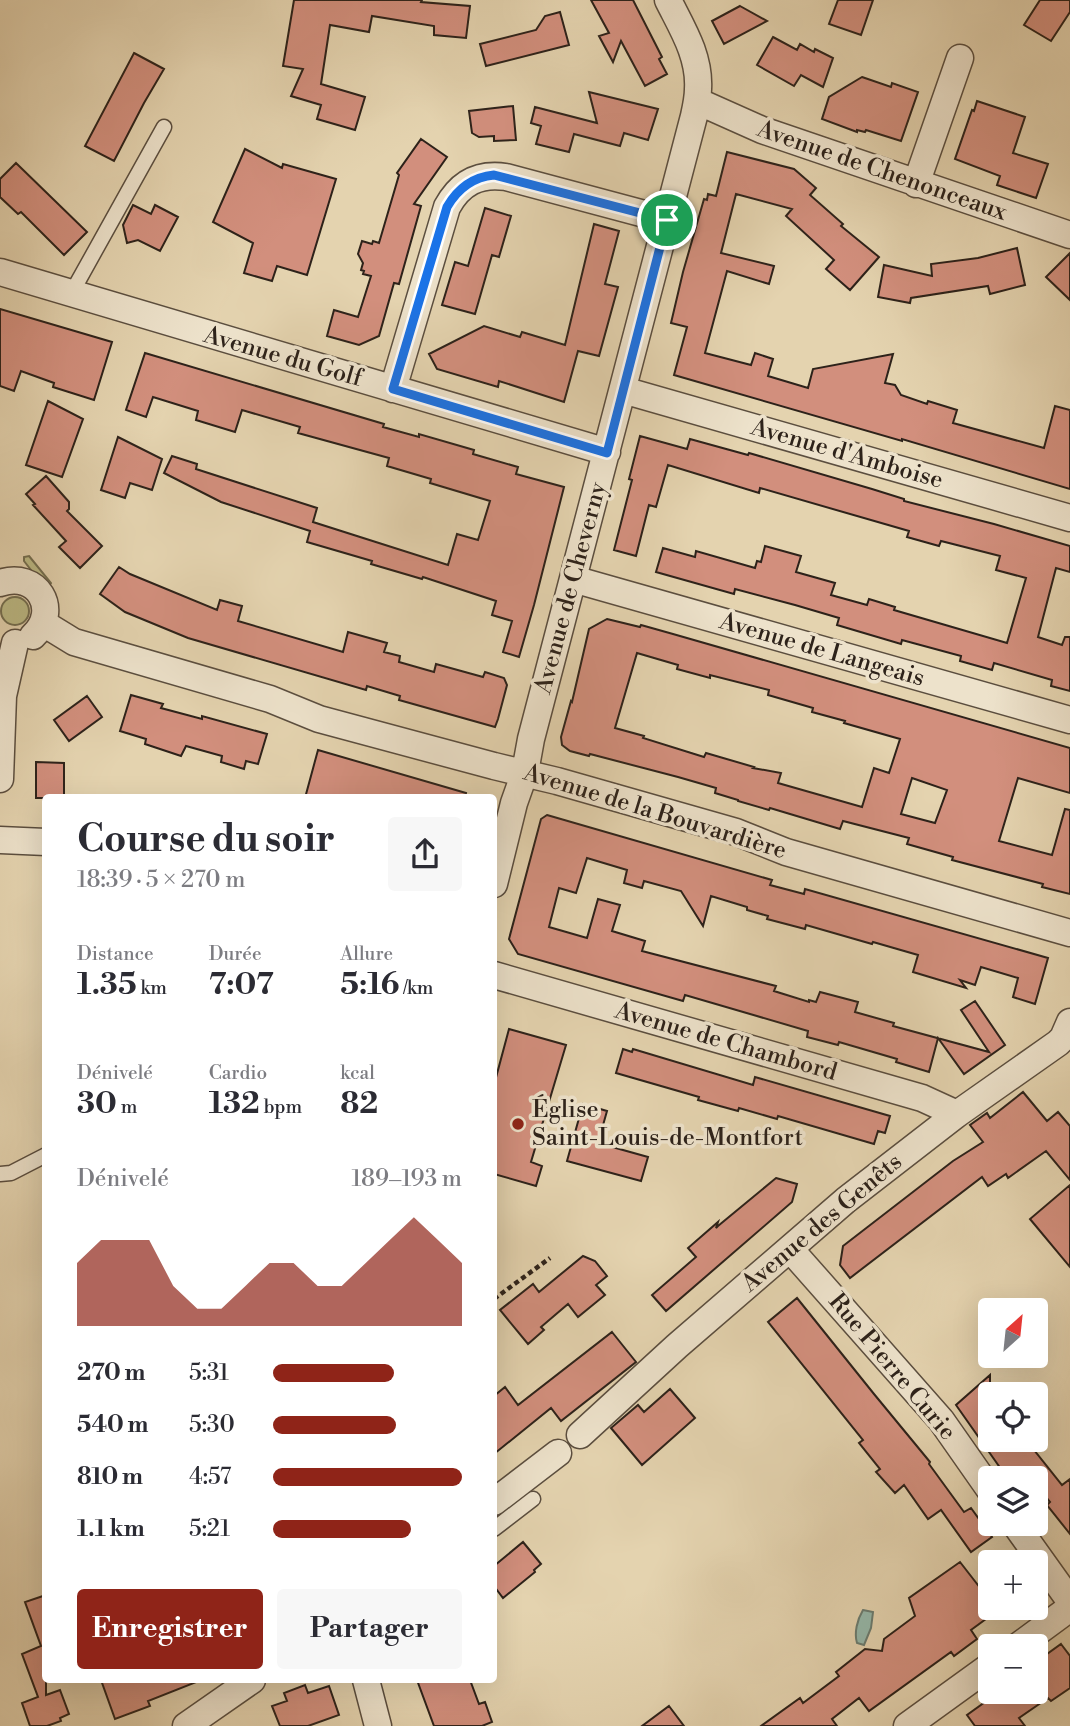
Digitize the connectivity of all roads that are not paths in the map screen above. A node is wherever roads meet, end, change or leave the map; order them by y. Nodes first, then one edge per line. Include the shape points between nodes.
1 (668, 0) edge
2 (960, 58) dead end
3 (697, 101) junction
4 (164, 127) dead end
5 (916, 184) junction
6 (667, 220) junction
7 (1070, 236) edge
8 (0, 272) edge
9 (71, 294) junction
10 (393, 389) junction
11 (623, 390) junction
12 (607, 453) junction
13 (1070, 518) edge
14 (1, 579) edge
15 (573, 579) junction
16 (43, 623) junction
17 (8, 641) edge
18 (1070, 720) edge
19 (525, 772) junction
20 (0, 779) edge
21 (0, 840) edge
22 (42, 842) edge
23 (497, 872) edge
24 (1070, 933) edge
25 (497, 976) edge
26 (1070, 1022) edge
27 (957, 1114) junction
28 (42, 1157) edge
29 (0, 1174) edge
30 (790, 1249) junction
31 (580, 1435) dead end
32 (558, 1453) dead end
33 (978, 1473) edge
34 (533, 1499) dead end
35 (497, 1500) edge
36 (497, 1527) edge
37 (1024, 1536) edge
38 (1070, 1601) edge
39 (1070, 1608) edge
40 (1035, 1634) edge
41 (978, 1675) edge
42 (248, 1683) edge
43 (367, 1683) edge
44 (186, 1726) edge
45 (378, 1726) edge
46 (907, 1726) edge

1 - 3 street, Avenue de Cheverny via 693,52
2 - 5 street
3 - 5 street, Avenue de Chenonceaux via 762,130
3 - 6 street, Avenue de Cheverny
4 - 9 lane
5 - 7 street, Avenue de Chenonceaux
6 - 10 street via 506,177 488,176 468,183 447,207
6 - 11 street, Avenue de Cheverny
8 - 9 street, Avenue du Golf
9 - 10 street, Avenue du Golf
10 - 12 street, Avenue du Golf
11 - 12 street, Avenue de Cheverny
11 - 13 street, Avenue d'Amboise
12 - 15 street, Avenue de Cheverny
14 - 16 street via 21,581 36,590 45,606
15 - 18 street, Avenue de Langeais
15 - 19 street, Avenue de Cheverny
16 - 17 street via 32,637
16 - 19 street, Avenue de la Bouvardière via 74,642 270,699 319,719
17 - 20 street
19 - 23 street, Avenue de Cheverny
19 - 24 street, Avenue de la Bouvardière
21 - 22 street
25 - 27 street, Avenue de Chambord via 922,1098
26 - 27 street, Avenue des Genêts via 1052,1048
27 - 30 street, Avenue des Genêts
28 - 29 lane
30 - 31 street, Avenue des Genêts
30 - 33 street, Rue Pierre Curie via 941,1420
32 - 35 street
34 - 36 lane
37 - 38 street
39 - 40 street
41 - 46 street
42 - 44 street
43 - 45 street

